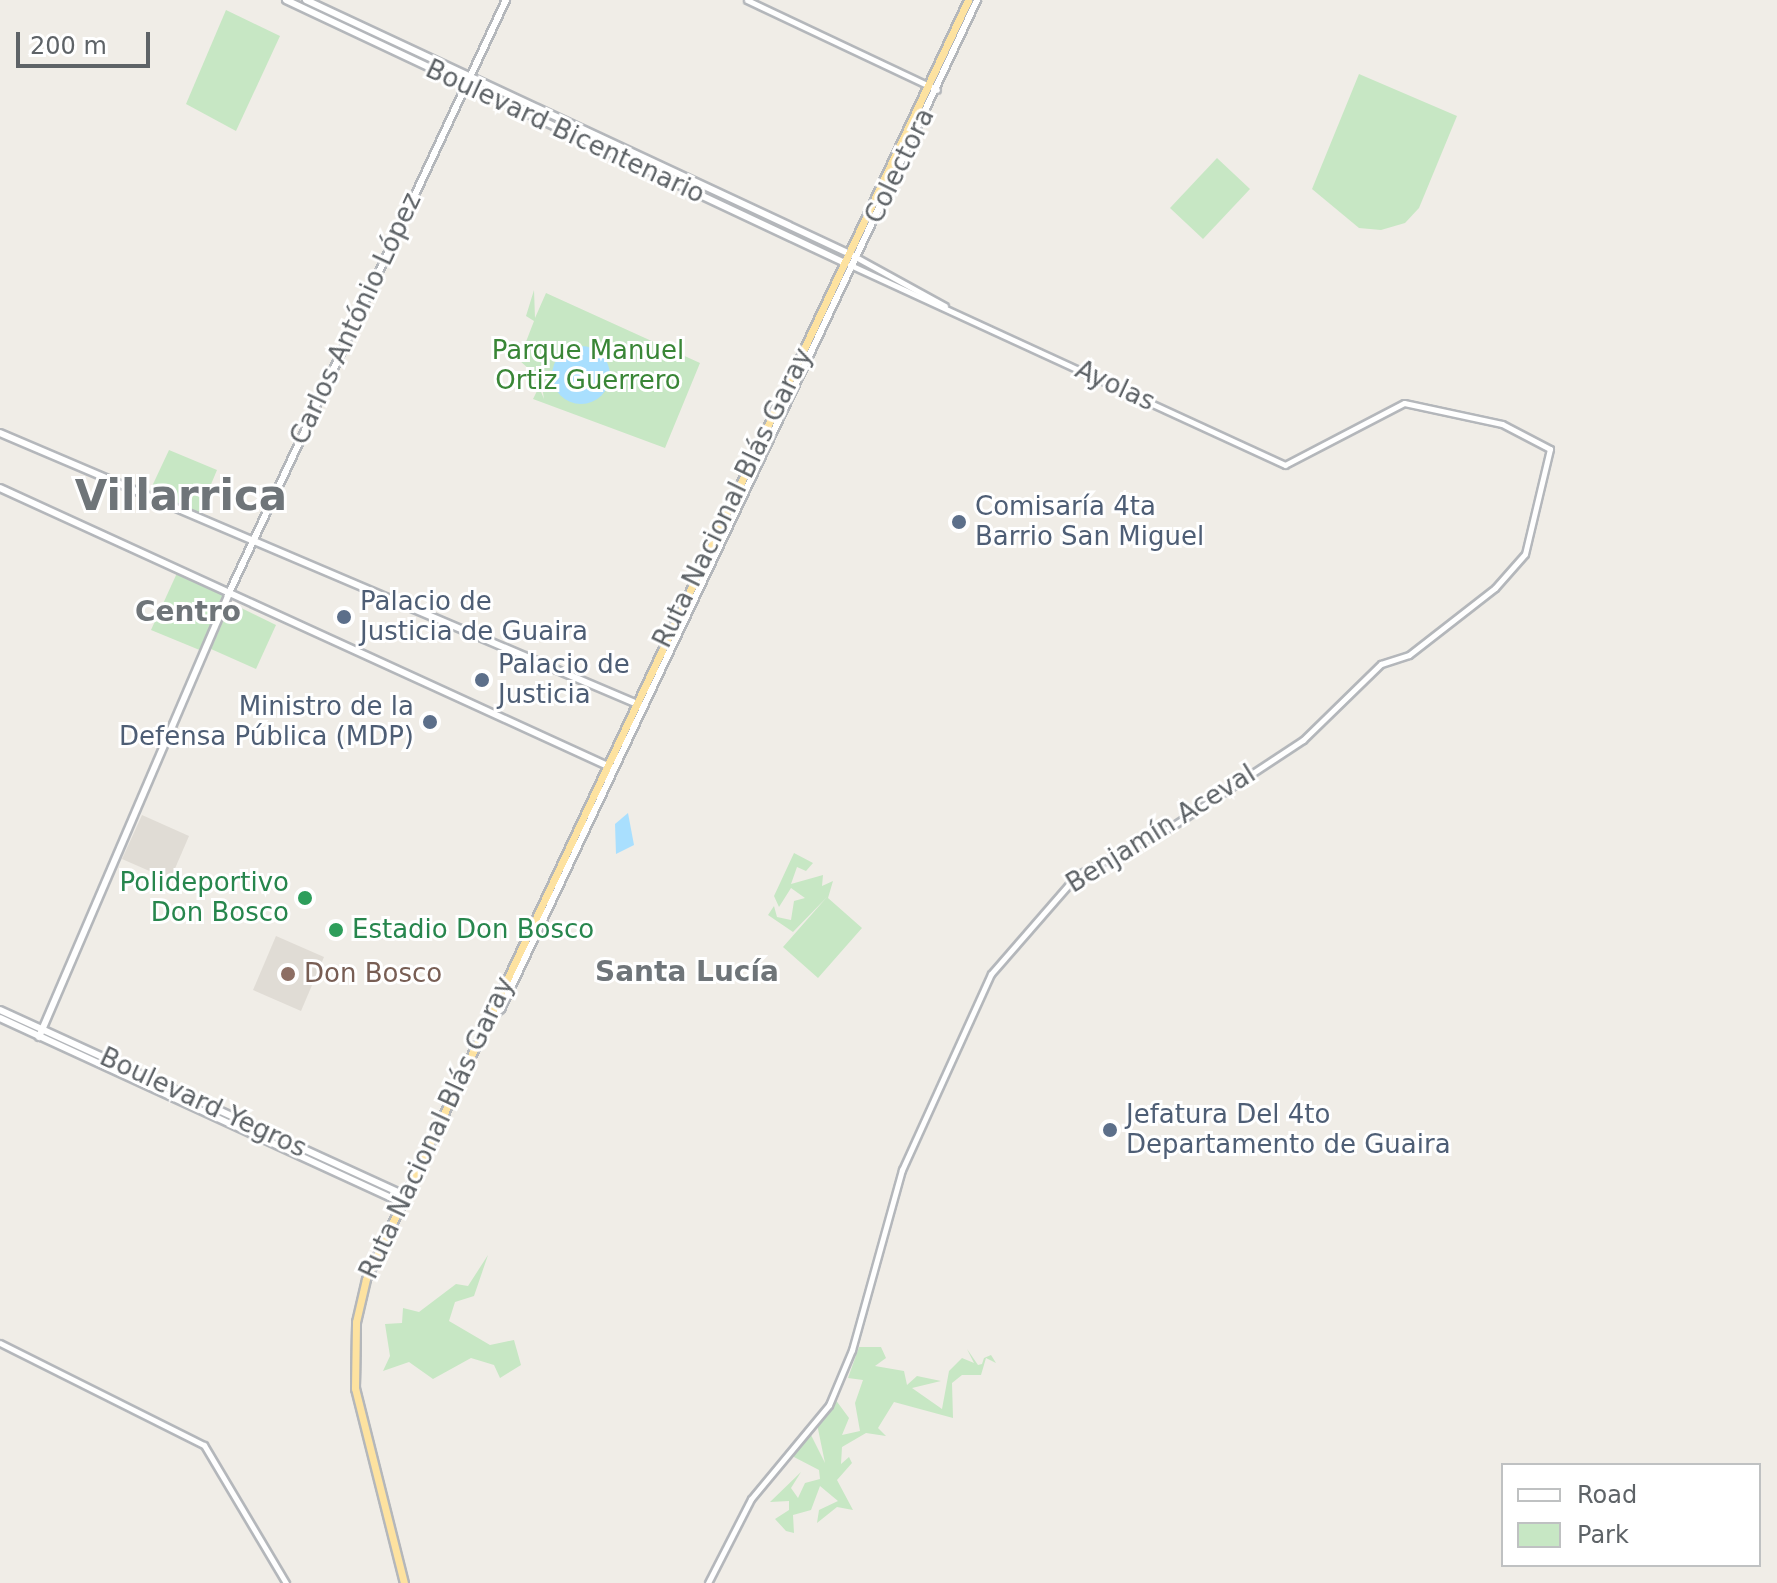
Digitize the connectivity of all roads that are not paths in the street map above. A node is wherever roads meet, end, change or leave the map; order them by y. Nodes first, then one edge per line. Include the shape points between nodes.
1 (286, 0) edge
2 (306, 0) edge
3 (506, 0) edge
4 (747, 0) edge
5 (968, 0) edge
6 (977, 0) edge
7 (469, 77) junction
8 (464, 85) junction
9 (934, 88) junction
10 (853, 255) junction
11 (848, 264) junction
12 (945, 307) junction
13 (0, 433) edge
14 (1550, 449) joint
15 (0, 488) edge
16 (252, 543) junction
17 (228, 595) junction
18 (635, 703) junction
19 (610, 766) junction
20 (0, 1010) edge
21 (0, 1018) edge
22 (488, 1021) junction
23 (40, 1034) junction
24 (404, 1200) junction
25 (0, 1343) edge
26 (286, 1583) edge
27 (404, 1583) edge
28 (708, 1583) edge

1 - 8 main road, Boulevard Bicentenario
2 - 7 main road, Boulevard Bicentenario
3 - 7 main road, Carlos António López
4 - 9 street
5 - 9 highway, Ruta Nacional Blás Garay
6 - 9 main road, Colectora
7 - 8 main road, Carlos António López
7 - 10 main road, Boulevard Bicentenario
8 - 11 main road, Boulevard Bicentenario
8 - 16 main road, Carlos António López
9 - 10 highway, Ruta Nacional Blás Garay
10 - 11 highway, Ruta Nacional Blás Garay
10 - 12 street
11 - 12 street
11 - 18 highway, Ruta Nacional Blás Garay
11 - 19 main road
12 - 14 street, Ayolas via 1285,465 1404,403 1502,424
13 - 16 main road
14 - 28 street, Benjamín Aceval via 1525,554 1495,588 1409,655 1376,667 1303,740 1171,827 1077,875 991,974 902,1170 829,1405 751,1499
15 - 17 main road
16 - 17 main road, Carlos António López
16 - 18 main road
17 - 19 main road
17 - 23 main road, Carlos António López
18 - 19 highway, Ruta Nacional Blás Garay
19 - 22 highway, Ruta Nacional Blás Garay
19 - 22 main road via 501,1009
20 - 23 main road, Boulevard Yegros
21 - 23 main road, Boulevard Yegros
22 - 24 highway, Ruta Nacional Blás Garay
23 - 24 main road, Boulevard Yegros
24 - 27 highway, Ruta Nacional Blás Garay via 362,1290 354,1363 359,1415
25 - 26 street via 204,1445

